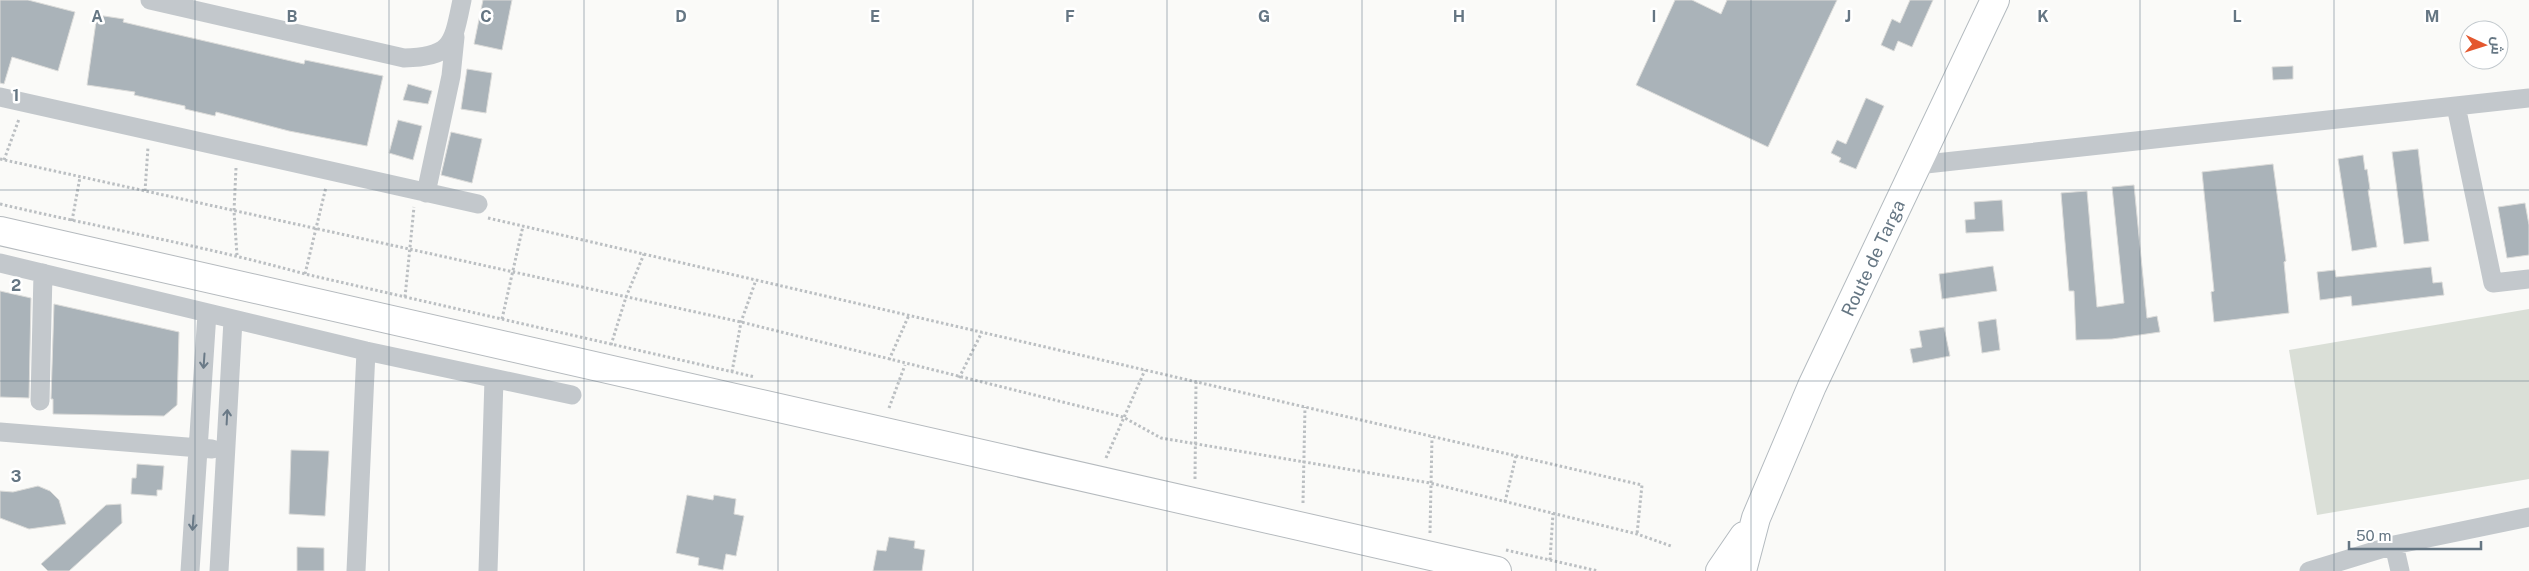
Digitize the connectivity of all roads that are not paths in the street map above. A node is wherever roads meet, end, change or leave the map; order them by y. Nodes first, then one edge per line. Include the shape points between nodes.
1 (150, 0) edge
2 (462, 0) edge
3 (1995, 0) edge
4 (455, 33) junction
5 (0, 97) edge
6 (2529, 98) edge
7 (2456, 106) junction
8 (1917, 165) junction
9 (420, 197) junction
10 (482, 211) road end
11 (0, 231) edge
12 (0, 263) edge
13 (43, 273) junction
14 (2529, 279) edge
15 (208, 313) junction
16 (233, 320) junction
17 (366, 351) junction
18 (494, 378) junction
19 (572, 395) dead end
20 (40, 401) dead end
21 (0, 432) edge
22 (199, 448) junction
23 (226, 450) junction
24 (1756, 518) junction
25 (2528, 522) edge
26 (2394, 545) junction
27 (1501, 560) edge
28 (190, 571) edge
29 (219, 571) edge
30 (356, 571) edge
31 (488, 571) edge
32 (1720, 571) edge
33 (1742, 571) edge
34 (2309, 571) edge
35 (2400, 571) edge

1 - 4 street via 404,58 426,58 443,52
2 - 4 street
3 - 8 main road, Route de Targa
4 - 9 street via 451,76
5 - 9 street
6 - 7 street
7 - 8 street
7 - 14 street via 2493,283
8 - 24 main road, Route de Targa via 1812,386
9 - 10 street
11 - 27 main road
12 - 13 street
13 - 15 street
13 - 20 street
15 - 16 street
15 -> 22 street
16 - 17 street
23 -> 16 street
17 - 18 street
17 - 30 street
18 - 19 street
18 - 31 street
21 - 22 street
22 - 23 street
22 -> 28 street
23 - 29 street
24 - 32 main road, Route de Targa
24 - 33 main road, Route de Targa
25 - 26 street
26 - 34 street
26 - 35 street

